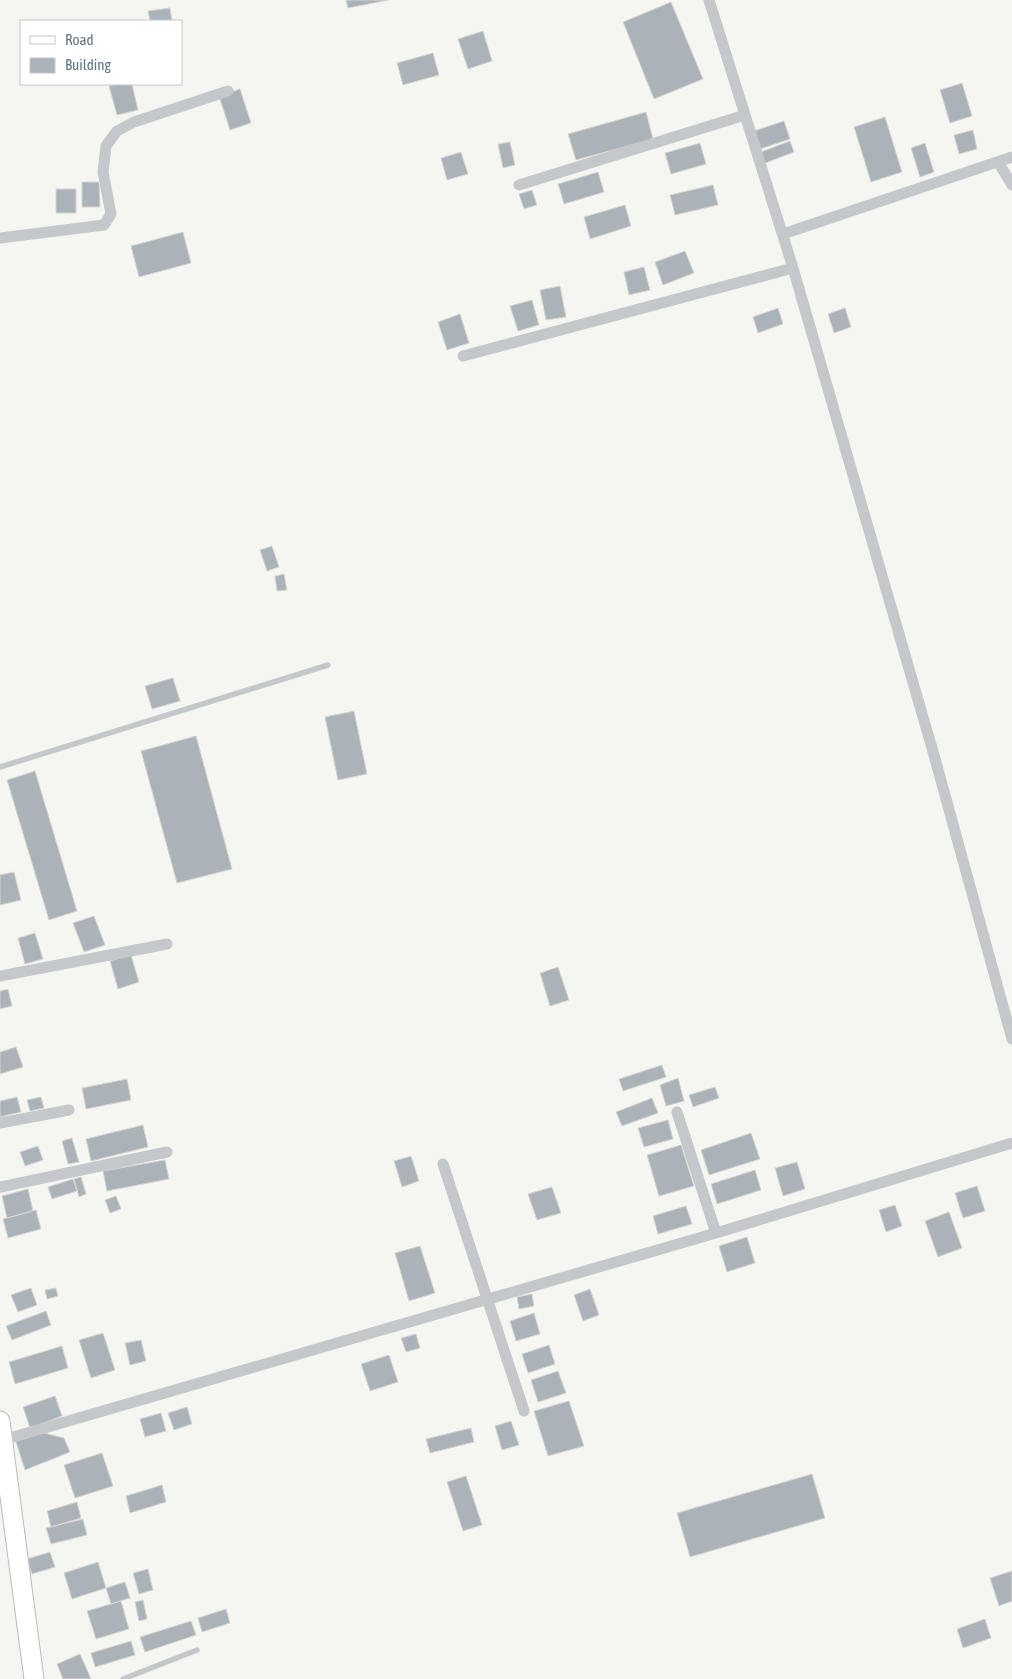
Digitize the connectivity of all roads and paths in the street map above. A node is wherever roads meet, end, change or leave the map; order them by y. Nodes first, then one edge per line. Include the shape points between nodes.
1 (709, 0) edge
2 (228, 91) dead end
3 (745, 115) junction
4 (1012, 157) edge
5 (998, 162) junction
6 (519, 185) dead end
7 (1012, 185) edge
8 (783, 234) junction
9 (0, 238) edge
10 (793, 268) junction
11 (463, 356) dead end
12 (328, 665) dead end
13 (0, 767) edge
14 (167, 944) dead end
15 (0, 976) edge
16 (1012, 1039) edge
17 (69, 1110) dead end
18 (677, 1112) dead end
19 (0, 1123) edge
20 (1012, 1143) edge
21 (167, 1152) dead end
22 (443, 1164) dead end
23 (0, 1186) edge
24 (716, 1233) junction
25 (488, 1298) junction
26 (524, 1411) dead end
27 (0, 1420) edge
28 (3, 1440) junction
29 (197, 1650) dead end
30 (34, 1679) edge
31 (123, 1679) edge

1 - 3 street
2 - 9 street via 134,122 117,131 106,146 103,172 111,214 104,225
3 - 6 street
3 - 8 street
4 - 5 street
5 - 7 street
5 - 8 street
8 - 10 street
10 - 11 street
10 - 16 street via 934,755
12 - 13 lane
14 - 15 street
17 - 19 street
18 - 24 street
20 - 24 street
21 - 23 street
22 - 25 street
24 - 25 street
25 - 26 street
25 - 28 street
27 - 28 main road
28 - 30 main road
29 - 31 lane

